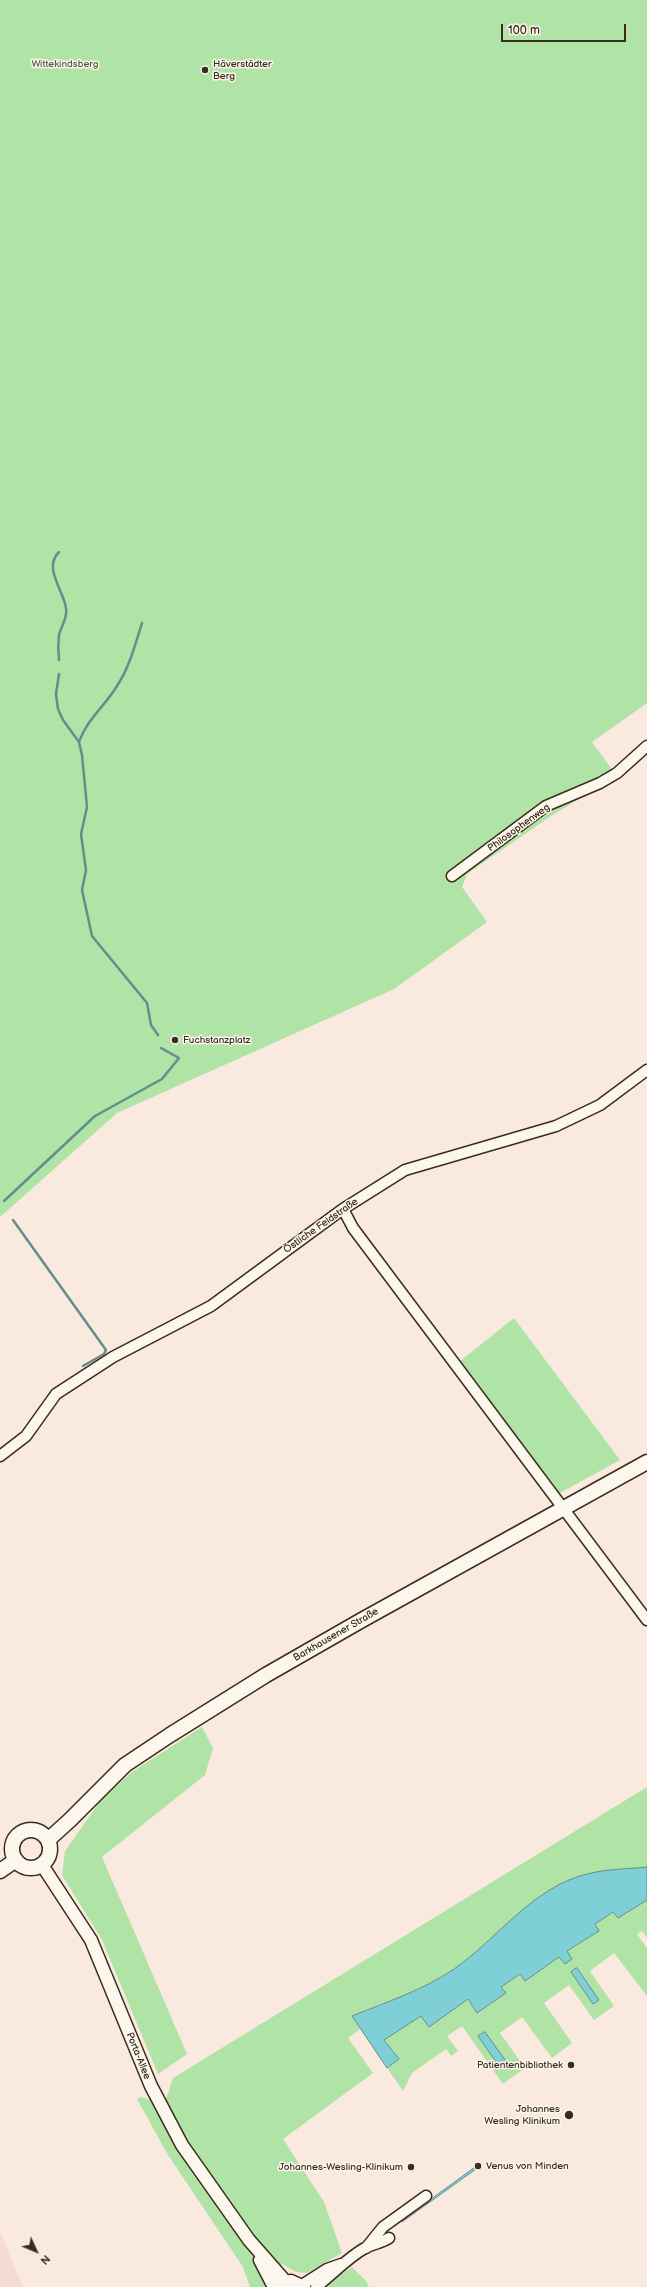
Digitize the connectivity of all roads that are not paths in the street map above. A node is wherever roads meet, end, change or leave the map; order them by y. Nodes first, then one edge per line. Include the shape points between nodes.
1 (647, 746) edge
2 (452, 876) dead end
3 (647, 1070) edge
4 (343, 1209) junction
5 (0, 1456) edge
6 (647, 1462) edge
7 (562, 1508) junction
8 (647, 1620) edge
9 (48, 1840) junction
10 (16, 1860) junction
11 (42, 1865) junction
12 (0, 1871) edge
13 (426, 2196) dead end
14 (389, 2238) dead end
15 (366, 2248) junction
16 (343, 2263) junction
17 (278, 2285) edge
18 (303, 2286) edge
19 (316, 2287) edge

1 - 2 street, Philosophenweg via 617,773 546,806
3 - 4 street, Östliche Feldstraße via 600,1105 556,1126 405,1170
4 - 5 street, Östliche Feldstraße via 211,1306 113,1357 56,1394 26,1436
4 - 7 street via 354,1228
6 - 7 main road, Barkhausener Straße
7 - 8 street
7 - 9 main road, Barkhausener Straße via 266,1675 170,1735 125,1766
9 - 10 main road via 38,1831 20,1834 12,1851
9 - 11 main road via 49,1856
10 - 11 main road via 29,1868
10 - 12 main road
11 - 17 street, Porta-Allee via 91,1940 151,2086 182,2145
13 - 15 street via 383,2227
14 - 15 street
15 - 16 street
16 - 18 street via 327,2269
16 - 19 street
17 - 18 street via 297,2282

